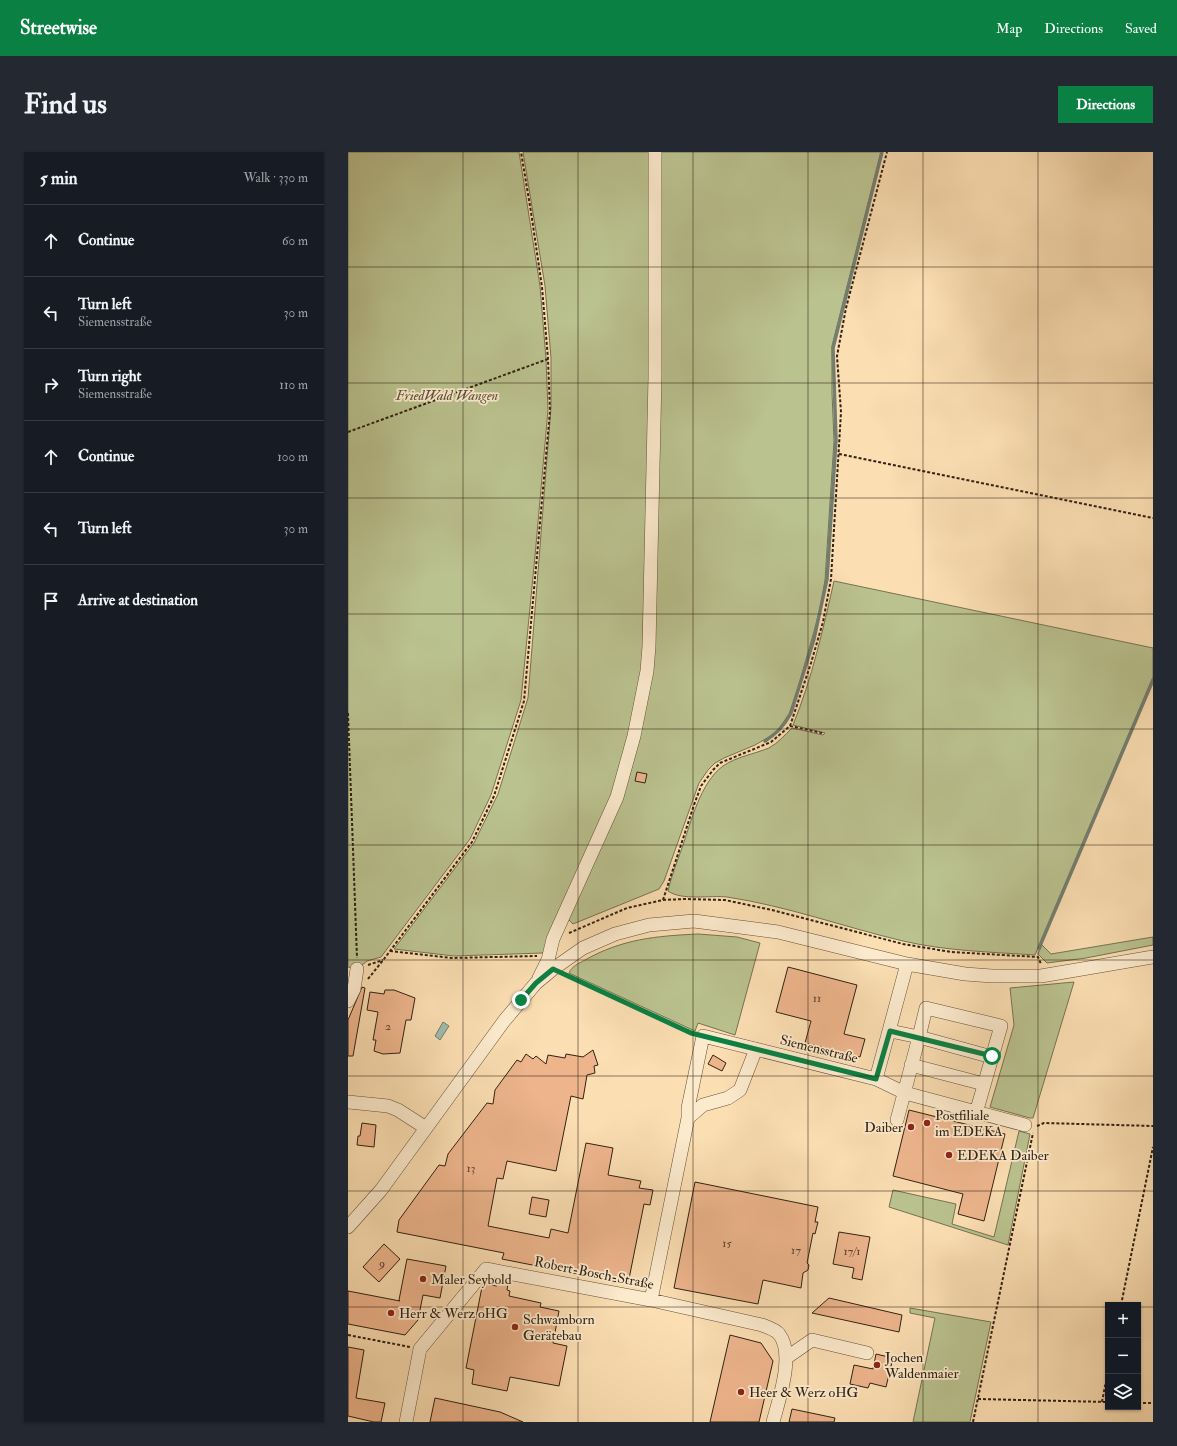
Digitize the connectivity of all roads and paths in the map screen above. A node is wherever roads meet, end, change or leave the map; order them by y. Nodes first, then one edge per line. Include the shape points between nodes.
1 (521, 152) edge
2 (655, 152) edge
3 (887, 152) edge
4 (548, 359) junction
5 (348, 432) edge
6 (838, 454) junction
7 (1153, 518) edge
8 (348, 713) edge
9 (790, 726) junction
10 (822, 733) dead end
11 (663, 900) junction
12 (553, 939) junction
13 (887, 940) junction
14 (886, 946) dead end
15 (390, 950) junction
16 (549, 955) junction
17 (1153, 957) edge
18 (384, 959) junction
19 (908, 964) junction
20 (357, 969) junction
21 (553, 969) junction
22 (1041, 976) junction
23 (536, 983) junction
24 (351, 995) edge
25 (890, 1031) junction
26 (703, 1036) junction
27 (919, 1038) junction
28 (756, 1049) junction
29 (992, 1056) junction
30 (911, 1065) junction
31 (876, 1079) junction
32 (984, 1084) junction
33 (904, 1093) junction
34 (348, 1102) edge
35 (976, 1113) junction
36 (688, 1118) junction
37 (898, 1120) dead end
38 (1025, 1125) dead end
39 (1153, 1126) edge
40 (426, 1128) junction
41 (1153, 1146) edge
42 (348, 1227) edge
43 (651, 1300) junction
44 (1122, 1302) edge
45 (348, 1335) edge
46 (420, 1349) junction
47 (867, 1353) dead end
48 (786, 1358) junction
49 (1107, 1374) edge
50 (978, 1399) junction
51 (1102, 1402) joint
52 (1141, 1403) edge
53 (1153, 1403) edge
54 (406, 1422) edge
55 (773, 1422) edge
56 (973, 1422) edge

1 - 4 path via 542,287
2 - 12 street via 655,377 647,671 634,736 617,797
3 - 6 path via 846,308 837,356 841,412
4 - 5 path
4 - 15 path via 550,411 524,701 494,796 472,842
6 - 7 path
6 - 9 path via 831,579 821,629
8 - 20 path
9 - 10 path
9 - 11 path via 771,742 726,760 713,770 702,786 694,806
11 - 12 path via 627,908
11 - 13 path via 726,900
12 - 16 street
13 - 14 path
13 - 22 path via 951,952 1038,957 1042,967
15 - 16 path via 452,958
15 - 18 path
16 - 23 street
17 - 22 street
18 - 20 path
18 - 24 path
19 - 21 street via 778,932 694,921 649,925 615,934 583,948
19 - 22 street via 965,974
19 - 25 street
20 - 24 street
21 - 23 street
21 - 26 path via 684,1030
23 - 40 street via 504,1021
25 - 27 street
25 - 31 street
26 - 28 street, Siemensstraße
26 - 36 street
27 - 29 street
27 - 29 street via 926,1008 1001,1026
27 - 30 street
28 - 31 street, Siemensstraße
28 - 36 street via 740,1090 728,1098 703,1105
29 - 32 street
30 - 32 street
30 - 33 street
31 - 33 street, Siemensstraße
32 - 35 street
33 - 35 street, Siemensstraße
33 - 37 street
34 - 40 street via 388,1106
35 - 38 street, Siemensstraße
36 - 43 street
39 - 50 path via 1044,1123 1034,1128
40 - 42 street via 381,1190
41 - 44 path
43 - 46 street, Robert-Bosch-Straße via 486,1268
43 - 48 street, Robert-Bosch-Straße via 762,1325 778,1333 785,1345
45 - 46 path
46 - 54 street, Robert-Bosch-Straße
47 - 48 street via 812,1340
48 - 55 street, Robert-Bosch-Straße
49 - 51 path
50 - 51 path
50 - 56 path
52 - 53 path

